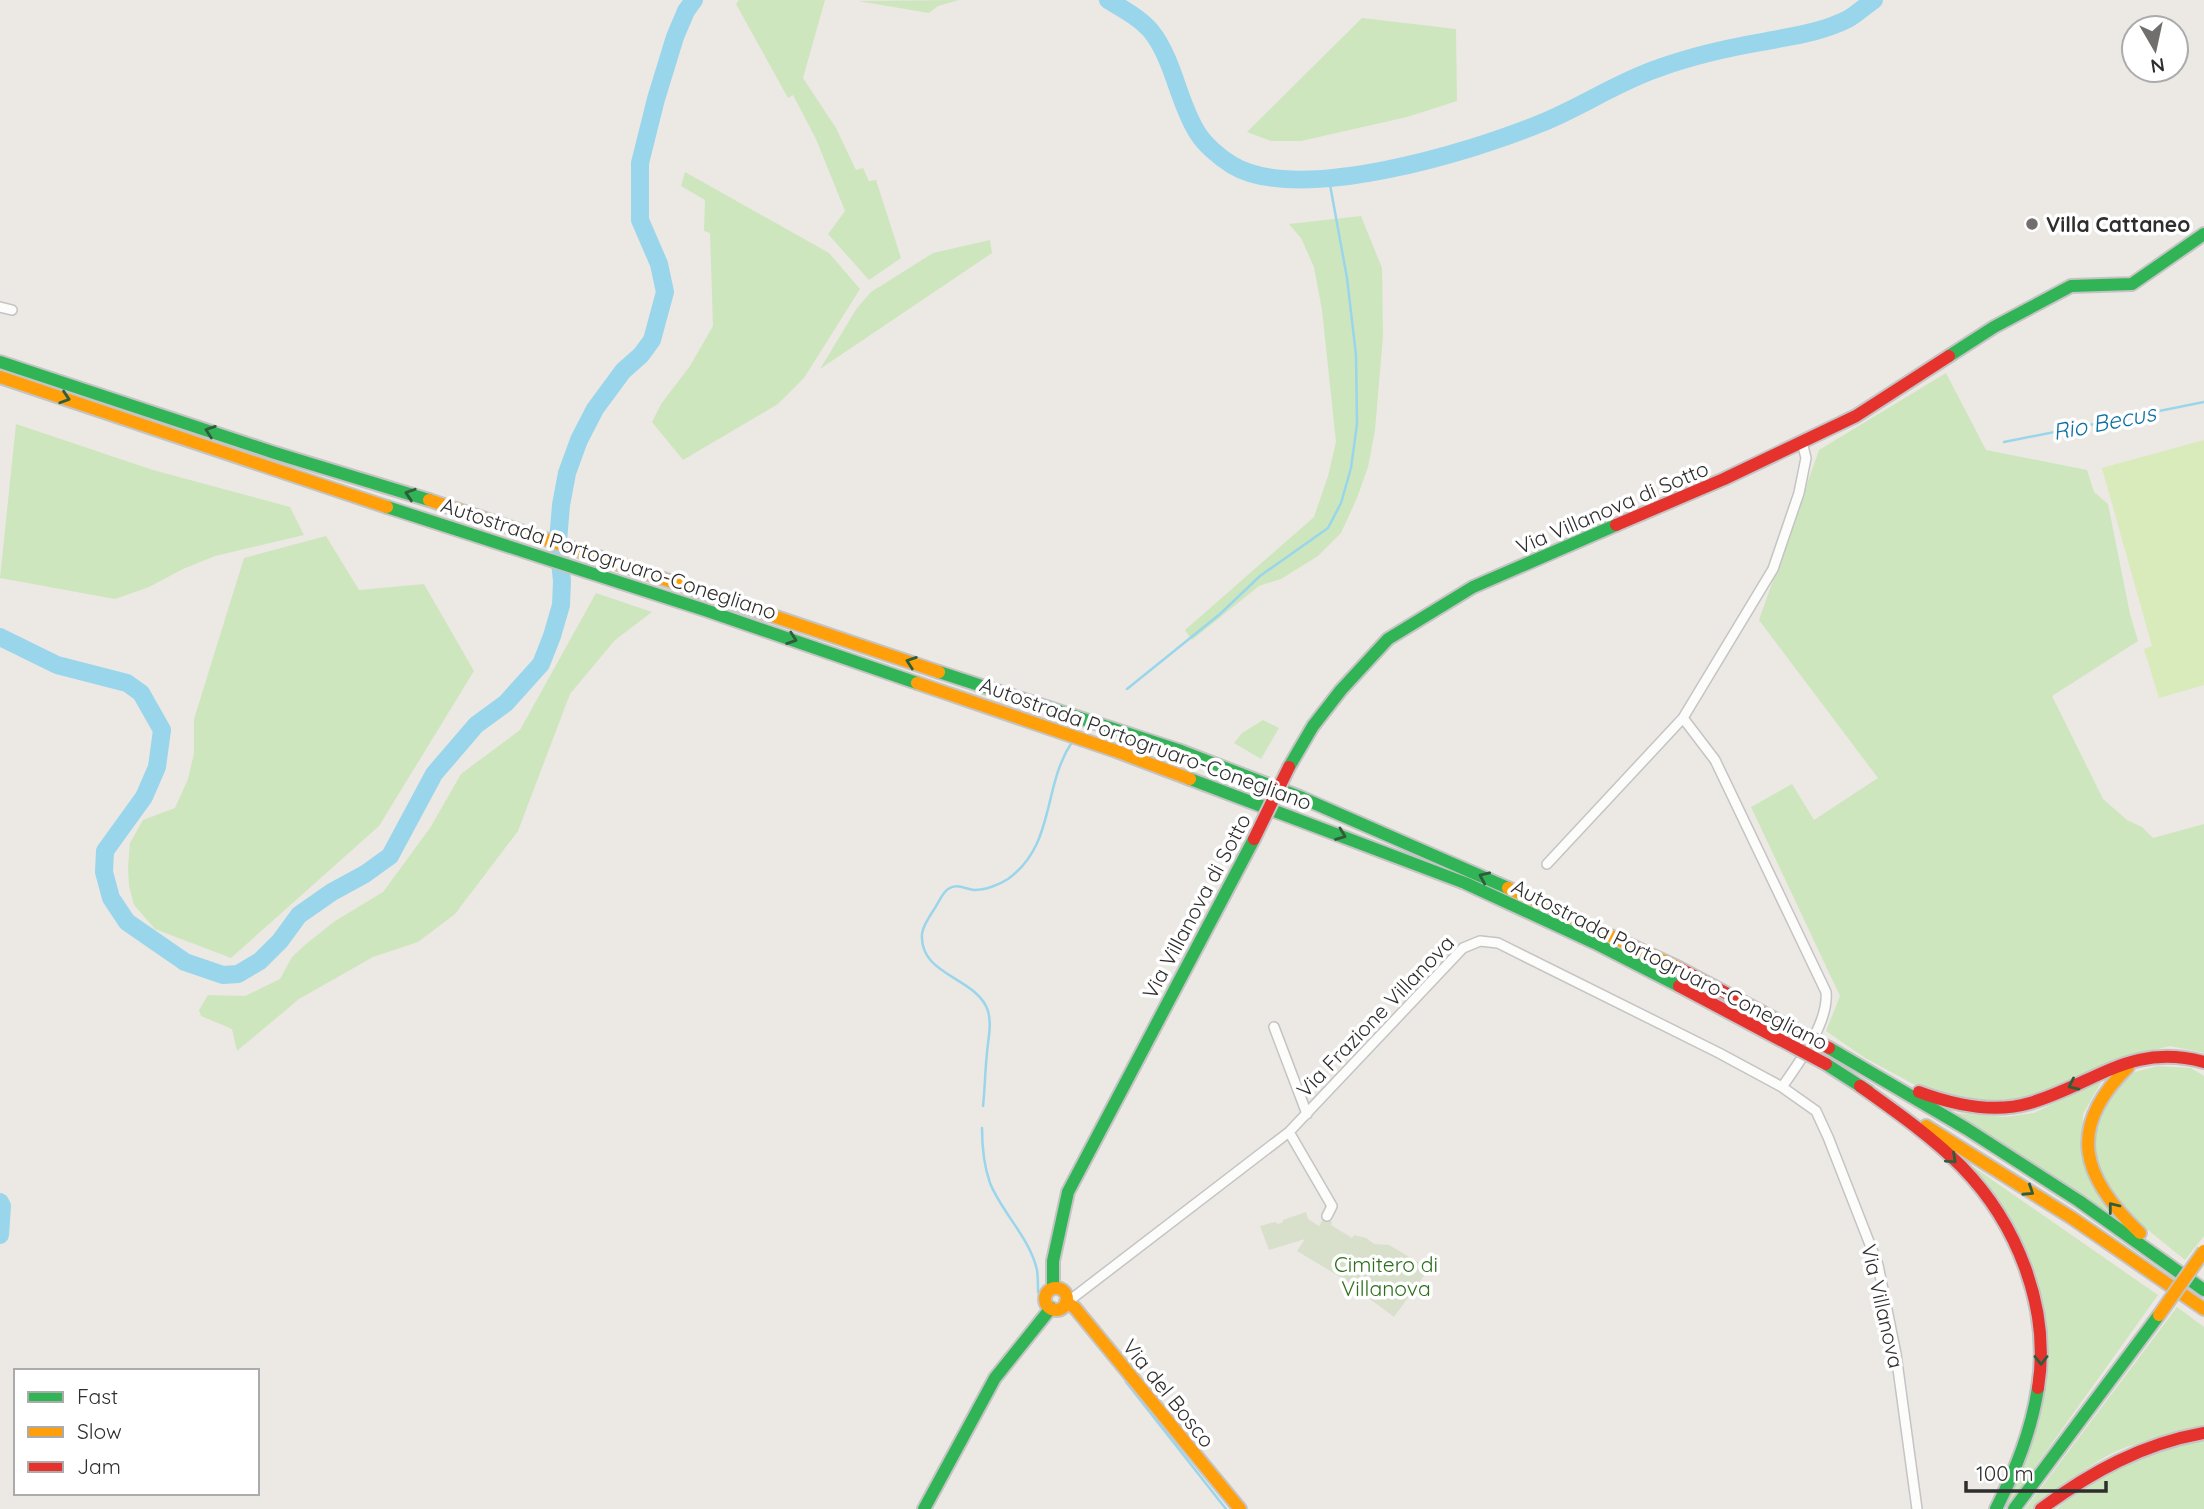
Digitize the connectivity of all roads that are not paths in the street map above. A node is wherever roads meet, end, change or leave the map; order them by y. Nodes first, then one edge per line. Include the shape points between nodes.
1 (2204, 234) edge
2 (0, 307) edge
3 (12, 310) dead end
4 (0, 362) edge
5 (0, 376) edge
6 (1802, 442) junction
7 (1683, 718) junction
8 (1547, 864) dead end
9 (1274, 1027) dead end
10 (2137, 1060) junction
11 (2204, 1062) edge
12 (1862, 1067) junction
13 (1860, 1086) junction
14 (1782, 1087) junction
15 (1307, 1114) junction
16 (1289, 1132) junction
17 (1327, 1216) dead end
18 (2204, 1251) edge
19 (2204, 1280) edge
20 (1053, 1288) junction
21 (2204, 1290) edge
22 (1067, 1301) junction
23 (1051, 1308) junction
24 (2204, 1309) edge
25 (2204, 1433) edge
26 (924, 1509) edge
27 (1240, 1509) edge
28 (1917, 1509) edge
29 (1996, 1509) edge
30 (2014, 1509) edge
31 (2041, 1509) edge

1 - 6 main road, Via Villanova di Sotto via 2132,284 2071,286 1994,327 1856,416
2 - 3 street
12 -> 4 main road, Autostrada Portogruaro-Conegliano, bridge via 1679,968 1552,908 1300,797 1181,751 412,494
5 -> 13 main road, Autostrada Portogruaro-Conegliano, bridge via 976,701 1465,883 1679,986
6 - 7 street via 1806,458 1799,494 1773,569
6 - 20 main road, Via Villanova di Sotto, bridge via 1473,587 1388,639 1326,708 1289,767 1068,1192 1053,1261
7 - 8 street
7 - 14 street via 1716,760 1826,992 1825,1012
9 - 15 street
10 - 11 main road via 2175,1054
10 -> 12 main road via 2028,1103 1990,1108 1929,1096
19 -> 10 main road via 2116,1212 2089,1161 2088,1130 2096,1102
12 - 21 main road, Autostrada Portogruaro-Conegliano via 2079,1201
13 -> 24 main road, Autostrada Portogruaro-Conegliano via 2025,1188
13 -> 29 main road via 1964,1169 2006,1224 2025,1268 2038,1320 2041,1382 2028,1444
14 - 15 street, Via Frazione Villanova via 1498,943 1480,941 1464,948
14 - 28 street, Via Villanova via 1816,1111 1878,1265 1896,1354
15 - 16 street, Via Frazione Villanova
16 - 17 street via 1332,1206
16 - 22 street, Via Frazione Villanova
18 - 30 main road, bridge
20 - 22 main road via 1063,1290
20 - 23 main road via 1045,1299
22 - 23 main road via 1060,1309
22 - 27 main road, Via del Bosco
23 - 26 main road via 995,1378
25 - 31 main road via 2123,1458

